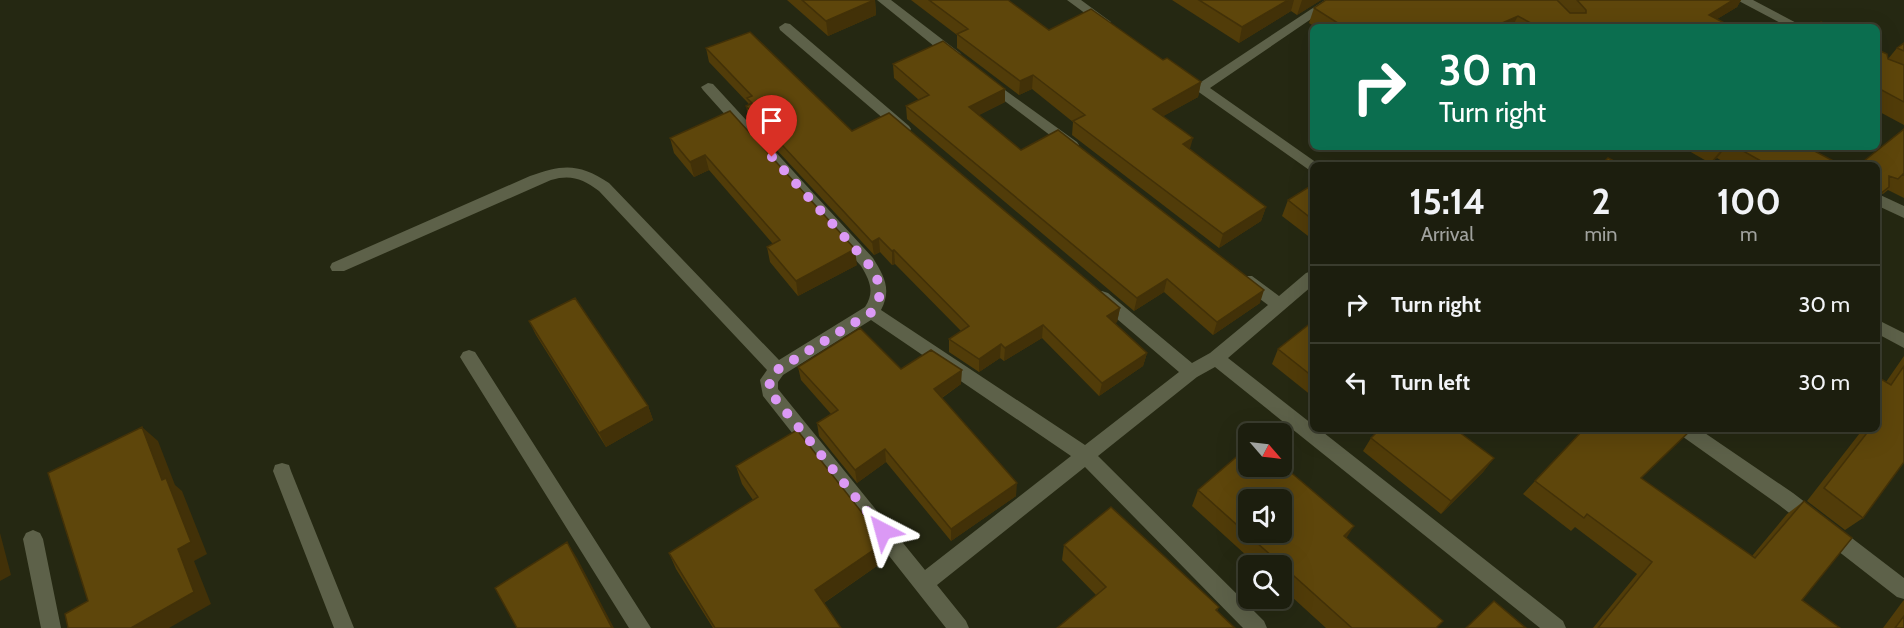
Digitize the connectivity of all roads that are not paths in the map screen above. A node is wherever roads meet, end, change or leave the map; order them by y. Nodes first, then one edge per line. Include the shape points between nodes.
1 (883, 0) edge
2 (1073, 0) edge
3 (1334, 0) edge
4 (1743, 0) edge
5 (1792, 24) edge
6 (785, 27) dead end
7 (1112, 27) edge
8 (1172, 68) edge
9 (708, 87) dead end
10 (1201, 88) junction
11 (920, 142) edge
12 (1081, 153) edge
13 (1310, 166) edge
14 (1880, 200) edge
15 (1904, 213) edge
16 (338, 267) dead end
17 (1232, 269) edge
18 (1310, 279) edge
19 (1091, 288) edge
20 (1279, 305) junction
21 (872, 312) junction
22 (1880, 327) edge
23 (1904, 341) edge
24 (469, 357) dead end
25 (1215, 358) junction
26 (777, 370) junction
27 (1191, 372) junction
28 (1689, 432) edge
29 (1085, 455) junction
30 (282, 471) dead end
31 (33, 539) dead end
32 (924, 582) junction
33 (1904, 590) edge
34 (51, 628) edge
35 (344, 628) edge
36 (641, 628) edge
37 (959, 628) edge
38 (1257, 628) edge
39 (1556, 628) edge

1 - 12 street
2 - 7 street
3 - 10 street
4 - 5 street
6 - 11 street
8 - 10 street
9 - 21 street via 867,262 879,282 881,297
10 - 13 street
14 - 15 street
16 - 26 street via 536,180 573,170 604,187
17 - 20 street
18 - 20 street
19 - 27 street
20 - 25 street
21 - 26 street
21 - 29 street
22 - 23 street
24 - 36 street
25 - 27 street
25 - 39 street
26 - 32 street via 769,391
27 - 29 street
28 - 33 street
29 - 32 street
29 - 38 street
30 - 35 street
31 - 34 street
32 - 37 street

